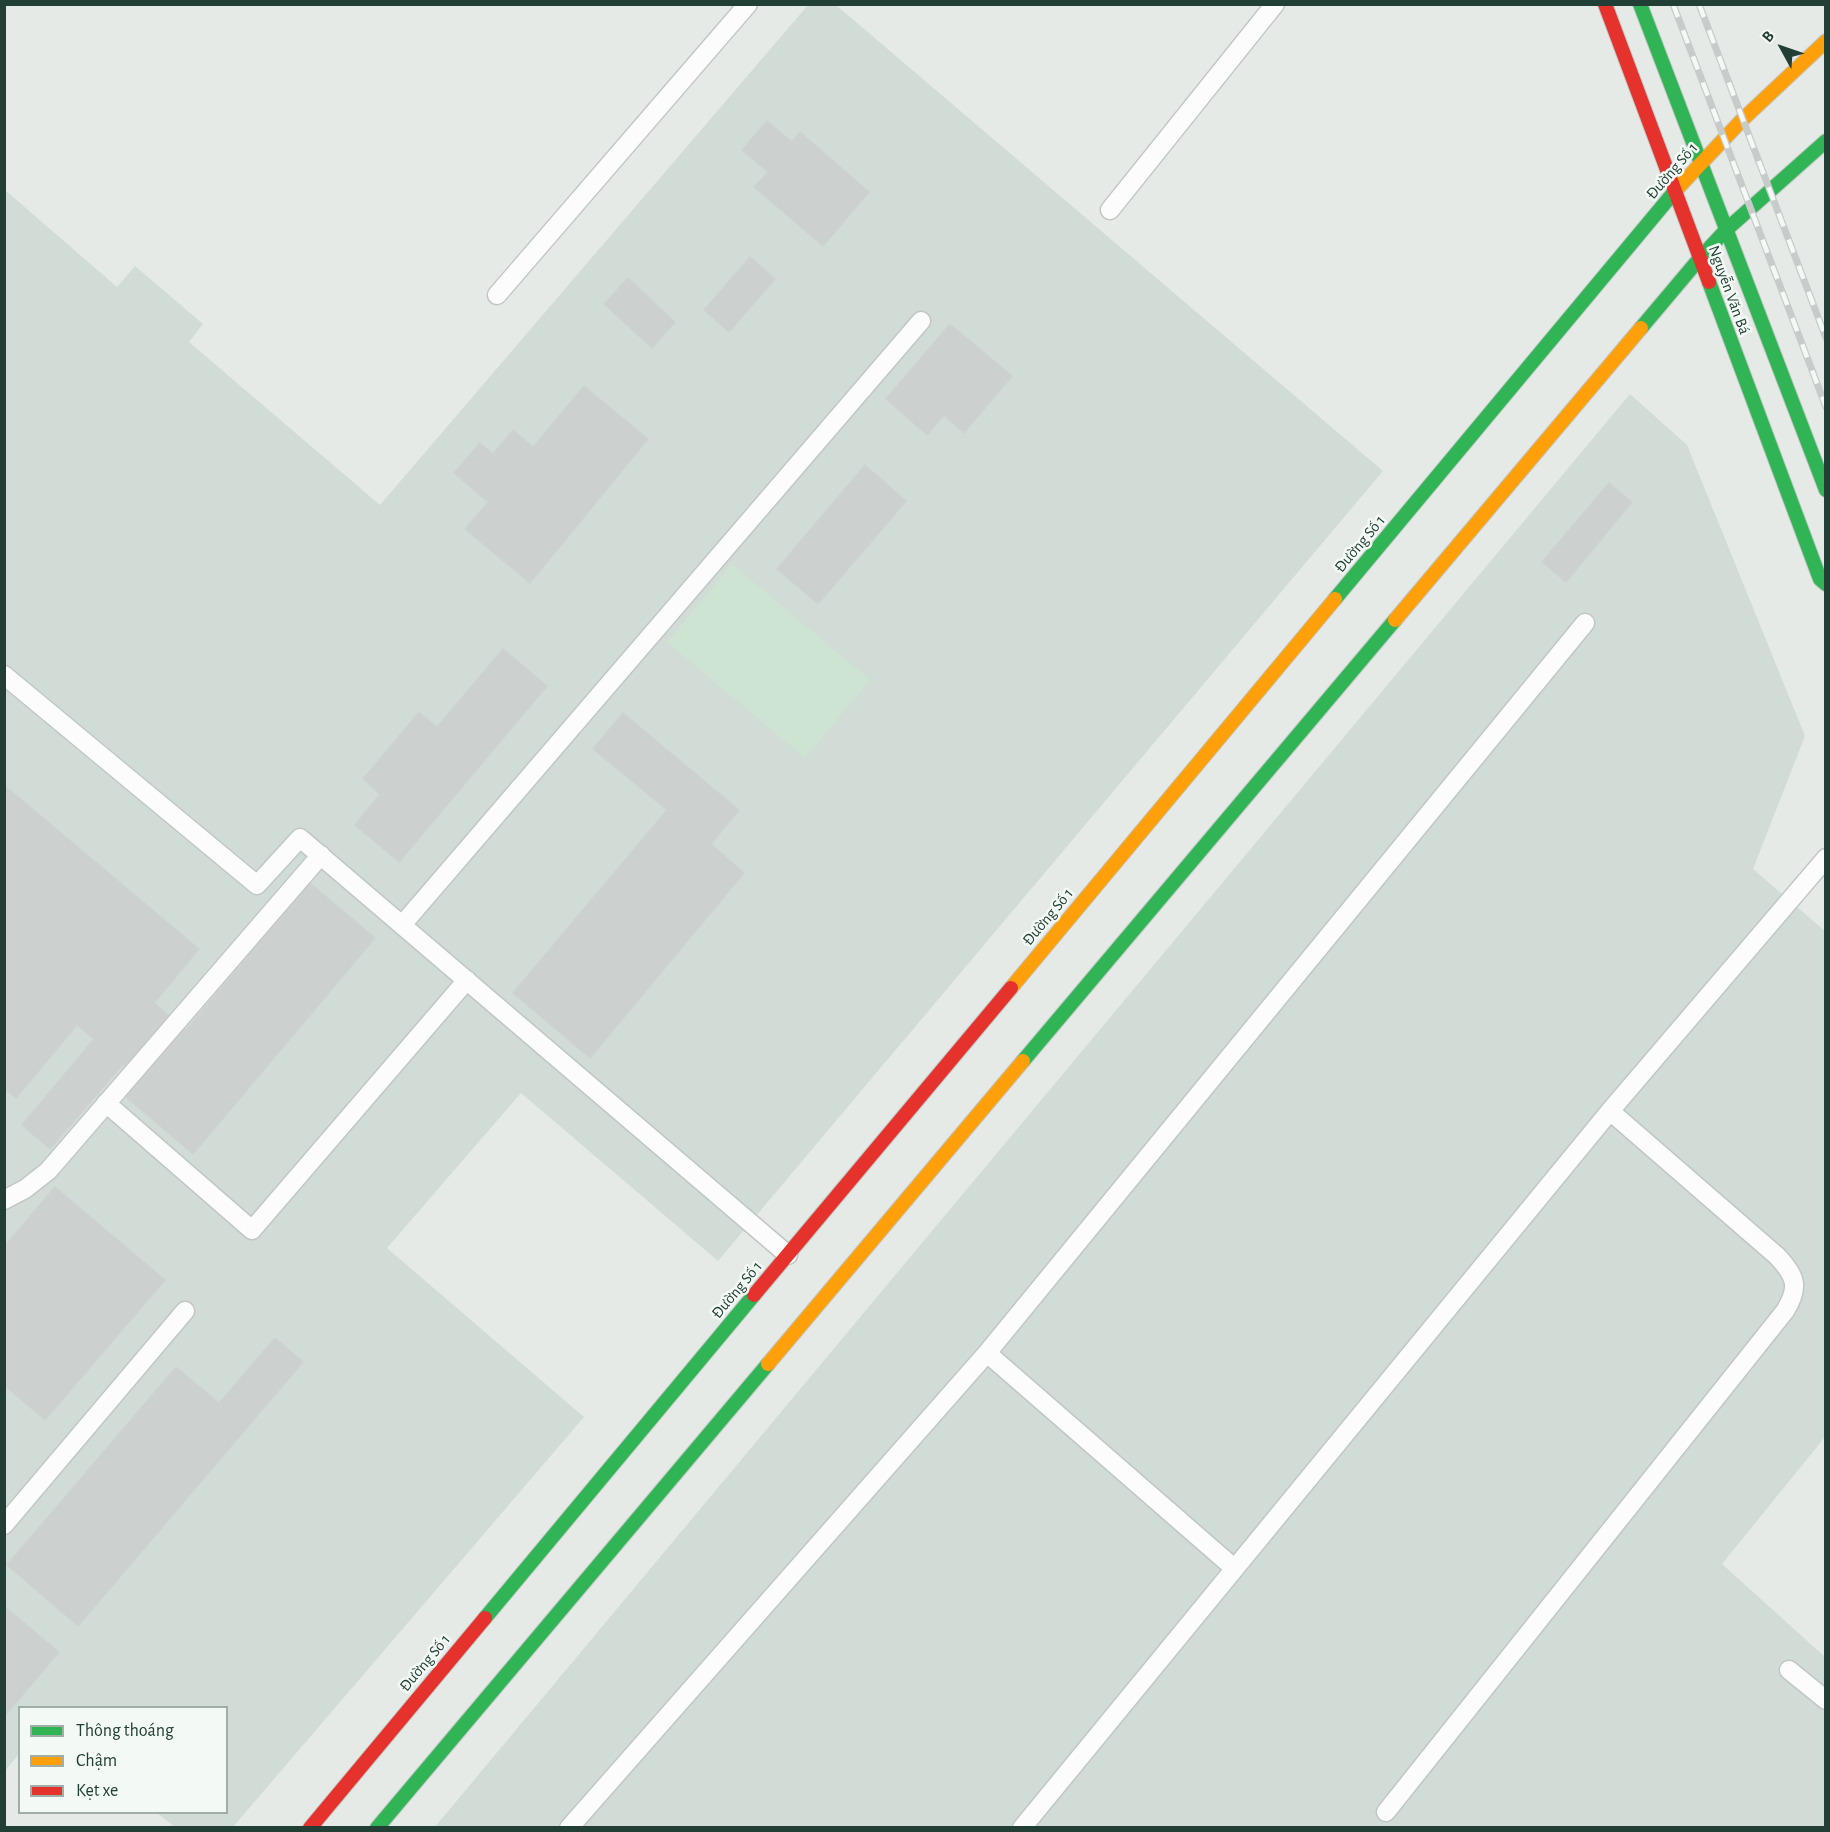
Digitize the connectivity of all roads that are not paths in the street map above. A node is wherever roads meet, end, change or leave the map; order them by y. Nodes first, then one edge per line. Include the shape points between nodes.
1 (748, 4) edge
2 (1275, 4) edge
3 (1605, 4) edge
4 (1640, 4) edge
5 (1826, 40) edge
6 (1826, 141) edge
7 (1700, 163) junction
8 (1675, 191) junction
9 (1110, 210) dead end
10 (1726, 230) junction
11 (1700, 258) junction
12 (497, 296) dead end
13 (921, 321) dead end
14 (1826, 490) edge
15 (1826, 584) edge
16 (1585, 623) dead end
17 (4, 675) edge
18 (321, 855) junction
19 (1826, 858) edge
20 (402, 925) junction
21 (467, 980) junction
22 (106, 1104) junction
23 (1610, 1111) junction
24 (4, 1200) edge
25 (788, 1255) junction
26 (185, 1311) dead end
27 (987, 1353) junction
28 (4, 1525) edge
29 (1234, 1568) junction
30 (1789, 1670) dead end
31 (1826, 1700) edge
32 (1386, 1812) dead end
33 (310, 1827) edge
34 (377, 1827) edge
35 (569, 1827) edge
36 (1022, 1827) edge

1 - 12 lane
2 - 9 lane
3 - 8 main road, Nguyễn Văn Bá
4 - 7 main road, Nguyễn Văn Bá
5 - 7 main road, Đường Số 1
6 - 10 main road
7 - 8 main road, Đường Số 1
7 - 10 main road, Nguyễn Văn Bá
8 - 11 main road, Nguyễn Văn Bá
8 - 25 main road, Đường Số 1
10 - 11 main road
10 - 14 main road, Nguyễn Văn Bá
11 - 15 main road, Nguyễn Văn Bá via 1820,579
11 - 34 main road
13 - 20 lane
16 - 27 lane
17 - 18 lane via 256,885 300,838
18 - 20 lane
18 - 22 lane
19 - 23 lane
20 - 21 lane
21 - 22 lane via 252,1230
21 - 25 lane
22 - 24 lane via 48,1171
23 - 29 lane
23 - 32 lane via 1788,1267 1795,1287 1793,1298
25 - 33 main road, Đường Số 1
26 - 28 lane
27 - 29 lane
27 - 35 lane
29 - 36 lane
30 - 31 lane

